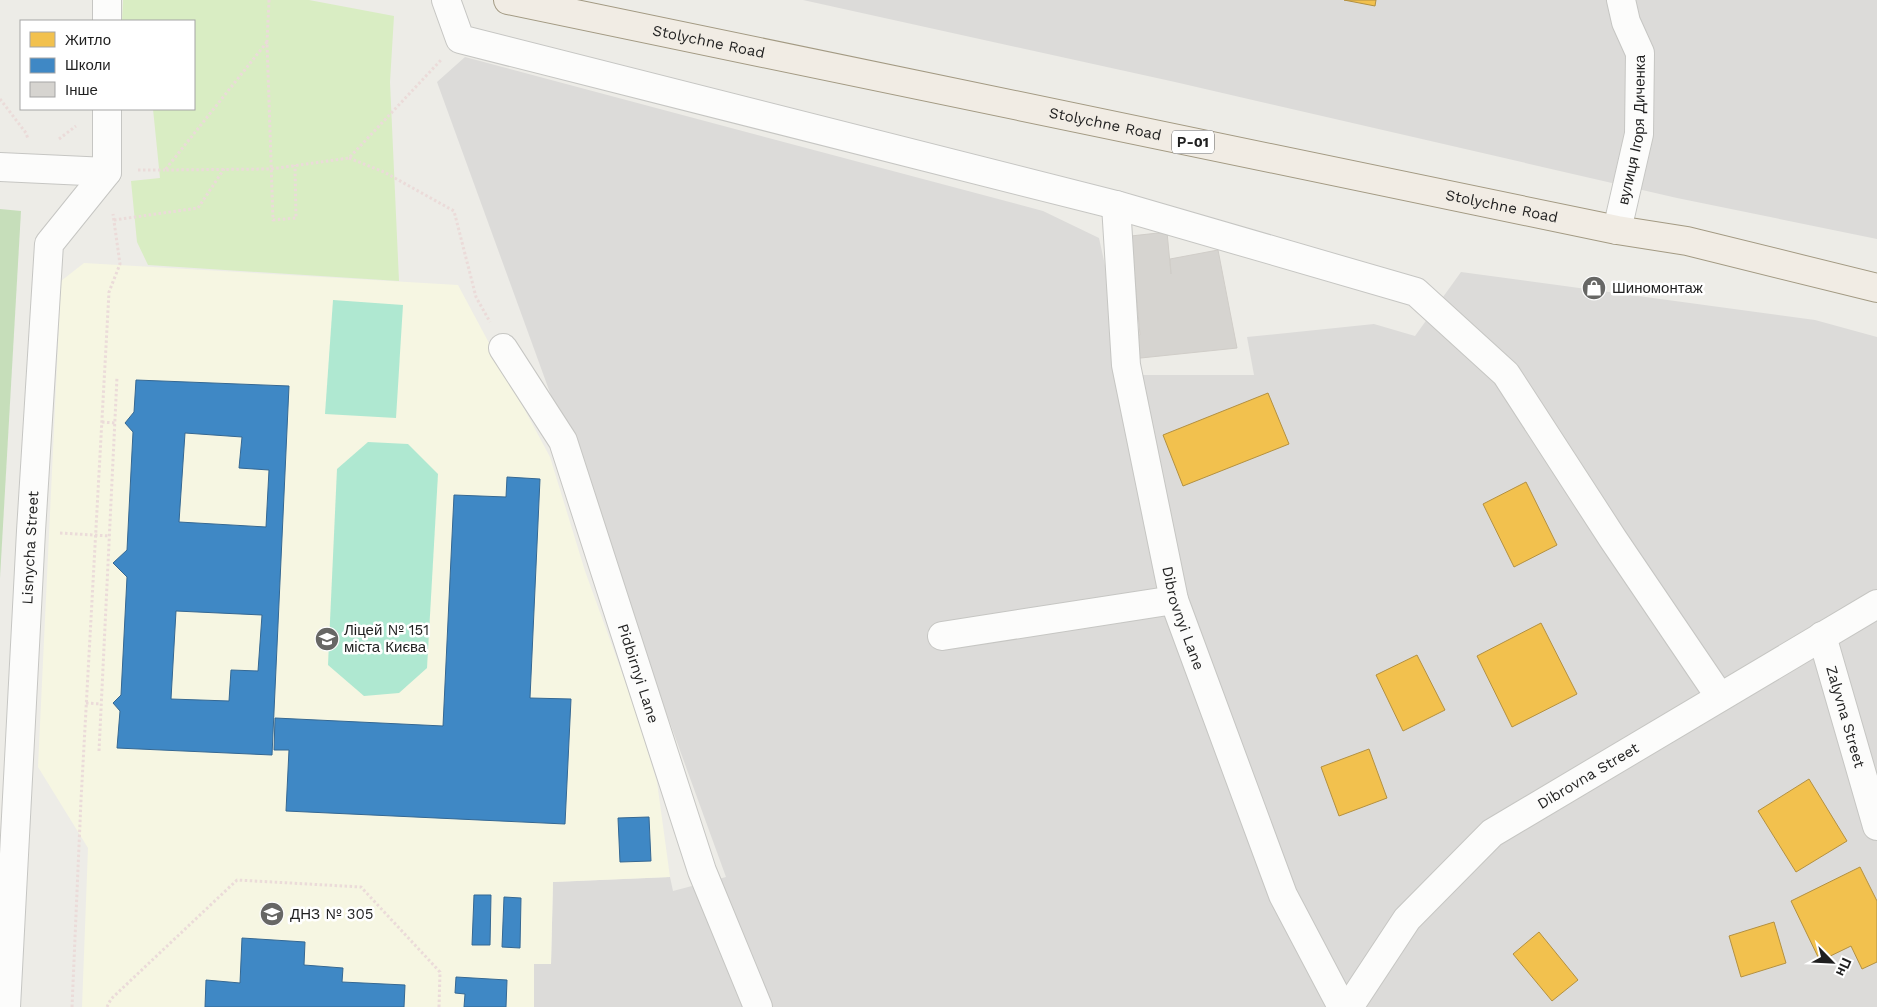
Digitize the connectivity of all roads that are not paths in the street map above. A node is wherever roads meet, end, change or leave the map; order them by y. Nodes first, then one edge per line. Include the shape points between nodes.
1 (107, 0) edge
2 (446, 0) edge
3 (508, 0) edge
4 (1620, 0) edge
5 (107, 20) edge
6 (107, 110) edge
7 (0, 167) edge
8 (107, 172) junction
9 (1116, 205) junction
10 (1617, 230) junction
11 (1877, 288) edge
12 (504, 348) road end
13 (1174, 600) junction
14 (1877, 604) edge
15 (942, 636) dead end
16 (1822, 636) junction
17 (1720, 697) junction
18 (1877, 826) edge
19 (6, 1007) edge
20 (758, 1007) edge
21 (1342, 1007) edge
22 (1349, 1007) edge

1 - 5 street
2 - 9 street via 460,39
3 - 10 main road, Stolychne Road / Р-01
4 - 10 street, вулиця Ігоря Диченка via 1640,53 1639,134
6 - 8 street
7 - 8 street
8 - 19 street, Lisnycha Street via 49,244
9 - 13 street, Dibrovnyi Lane via 1126,365
9 - 17 street via 1416,292 1506,374
10 - 11 main road, Stolychne Road / Р-01 via 1687,241
12 - 20 street, Pidbirnyi Lane via 563,441 702,871
13 - 15 street
13 - 21 street, Dibrovnyi Lane via 1283,895
14 - 16 street, Dibrovna Street
16 - 17 street, Dibrovna Street
16 - 18 street, Zalyvna Street
17 - 22 street, Dibrovna Street via 1492,833 1407,919

